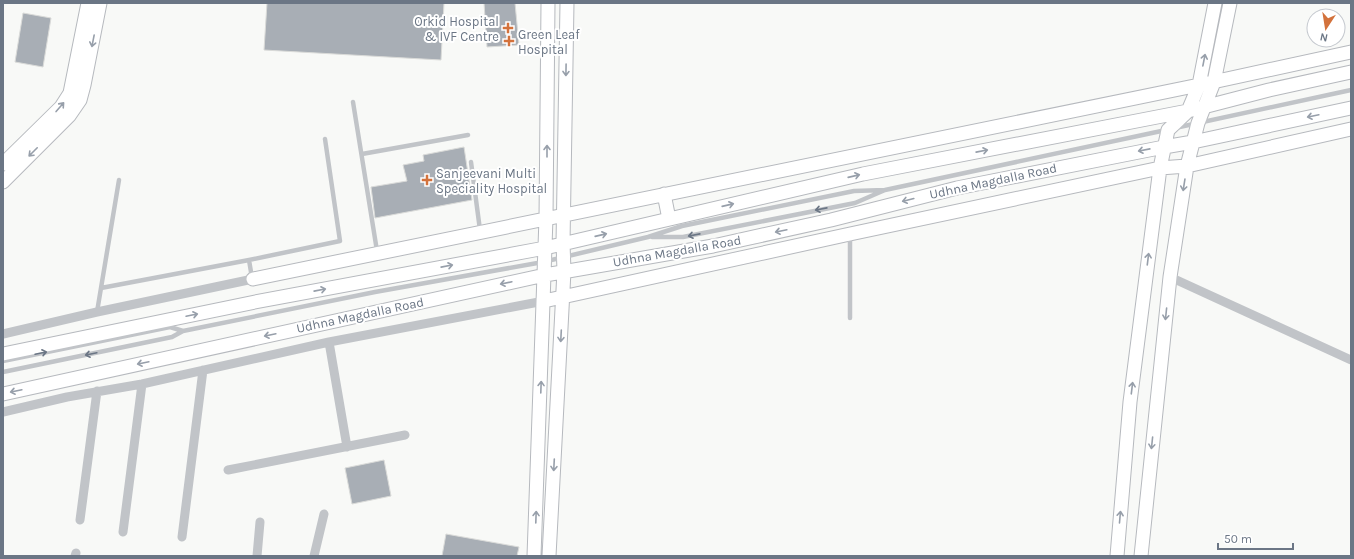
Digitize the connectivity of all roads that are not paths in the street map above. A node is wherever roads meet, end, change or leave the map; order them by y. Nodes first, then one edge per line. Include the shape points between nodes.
1 (88, 3) edge
2 (100, 3) edge
3 (548, 3) edge
4 (567, 3) edge
5 (1215, 3) edge
6 (1230, 3) edge
7 (1351, 52) edge
8 (1351, 72) edge
9 (1214, 82) junction
10 (1199, 86) junction
11 (1351, 90) edge
12 (353, 102) dead end
13 (1205, 107) junction
14 (1351, 108) edge
15 (1188, 110) junction
16 (1198, 123) junction
17 (1351, 129) edge
18 (1168, 130) junction
19 (468, 135) dead end
20 (325, 139) dead end
21 (1192, 142) junction
22 (1164, 146) junction
23 (362, 154) junction
24 (471, 162) dead end
25 (3, 164) edge
26 (1187, 166) junction
27 (1160, 168) junction
28 (119, 180) dead end
29 (3, 182) edge
30 (885, 190) junction
31 (664, 194) junction
32 (564, 215) junction
33 (546, 218) junction
34 (669, 219) junction
35 (481, 232) junction
36 (850, 234) junction
37 (648, 237) junction
38 (563, 244) junction
39 (545, 248) junction
40 (378, 253) junction
41 (564, 257) junction
42 (249, 260) junction
43 (545, 268) junction
44 (564, 271) junction
45 (1170, 276) junction
46 (253, 279) junction
47 (101, 288) junction
48 (563, 297) junction
49 (544, 301) junction
50 (97, 312) junction
51 (850, 318) dead end
52 (183, 331) junction
53 (3, 334) edge
54 (329, 342) junction
55 (3, 354) edge
56 (1351, 360) edge
57 (3, 361) edge
58 (203, 370) junction
59 (3, 372) edge
60 (142, 384) junction
61 (97, 391) junction
62 (3, 394) edge
63 (3, 412) edge
64 (405, 435) dead end
65 (347, 446) junction
66 (228, 470) dead end
67 (324, 514) dead end
68 (80, 520) dead end
69 (260, 522) dead end
70 (123, 532) dead end
71 (182, 537) dead end
72 (257, 556) edge
73 (314, 556) edge
74 (534, 556) edge
75 (549, 556) edge
76 (1117, 556) edge
77 (1141, 556) edge

25 -> 1 street via 61,107 70,93
2 -> 29 street via 80,100 69,116
33 -> 3 street
4 -> 32 street
10 -> 5 street
6 - 9 street
7 - 9 street
8 - 13 street
9 - 10 street
9 - 13 street
10 - 15 street
10 - 31 street
11 - 16 lane
12 - 23 lane
13 - 15 street
13 - 16 street
14 -> 21 street, Udhna Magdalla Road
15 - 18 street
34 -> 15 street via 863,174
16 - 18 lane
16 - 21 street
17 - 26 street
18 - 22 street
18 - 30 lane
19 - 23 lane
20 - 42 lane via 340,241
21 - 22 street, Udhna Magdalla Road
21 - 26 street
22 - 27 street
22 -> 44 street, Udhna Magdalla Road via 957,188 713,246
23 - 40 lane
24 - 35 lane
26 - 27 street
26 -> 45 street
27 - 36 street
76 -> 27 street via 1130,402
28 - 47 lane
30 - 37 lane via 854,190 682,226
30 -> 37 lane via 855,203 683,237
31 - 32 street
31 - 34 street
32 - 33 street
32 - 38 street
33 - 35 street
33 - 39 street
38 -> 34 street
35 - 40 street
36 - 48 street
36 - 51 lane
37 - 41 lane
38 - 39 street
38 - 41 street
39 - 43 street
55 -> 39 street via 255,302
40 - 46 street
41 - 43 lane
41 - 44 street
42 - 46 lane
42 - 47 lane
43 - 44 street, Udhna Magdalla Road
43 - 49 street
43 - 52 lane via 375,292
43 -> 62 street, Udhna Magdalla Road
44 - 48 street
45 - 56 street
45 -> 77 street
46 - 50 street
47 - 50 lane
48 - 49 street
48 -> 75 street
49 - 54 street
74 -> 49 street
50 - 53 street
57 -> 52 lane via 170,327
52 -> 59 lane via 172,337
54 - 58 street
54 - 65 street
58 - 60 street
58 - 71 street
60 - 61 street
60 - 70 street
61 - 63 street
61 - 68 street
64 - 65 street
65 - 66 street
67 - 73 street
69 - 72 street

